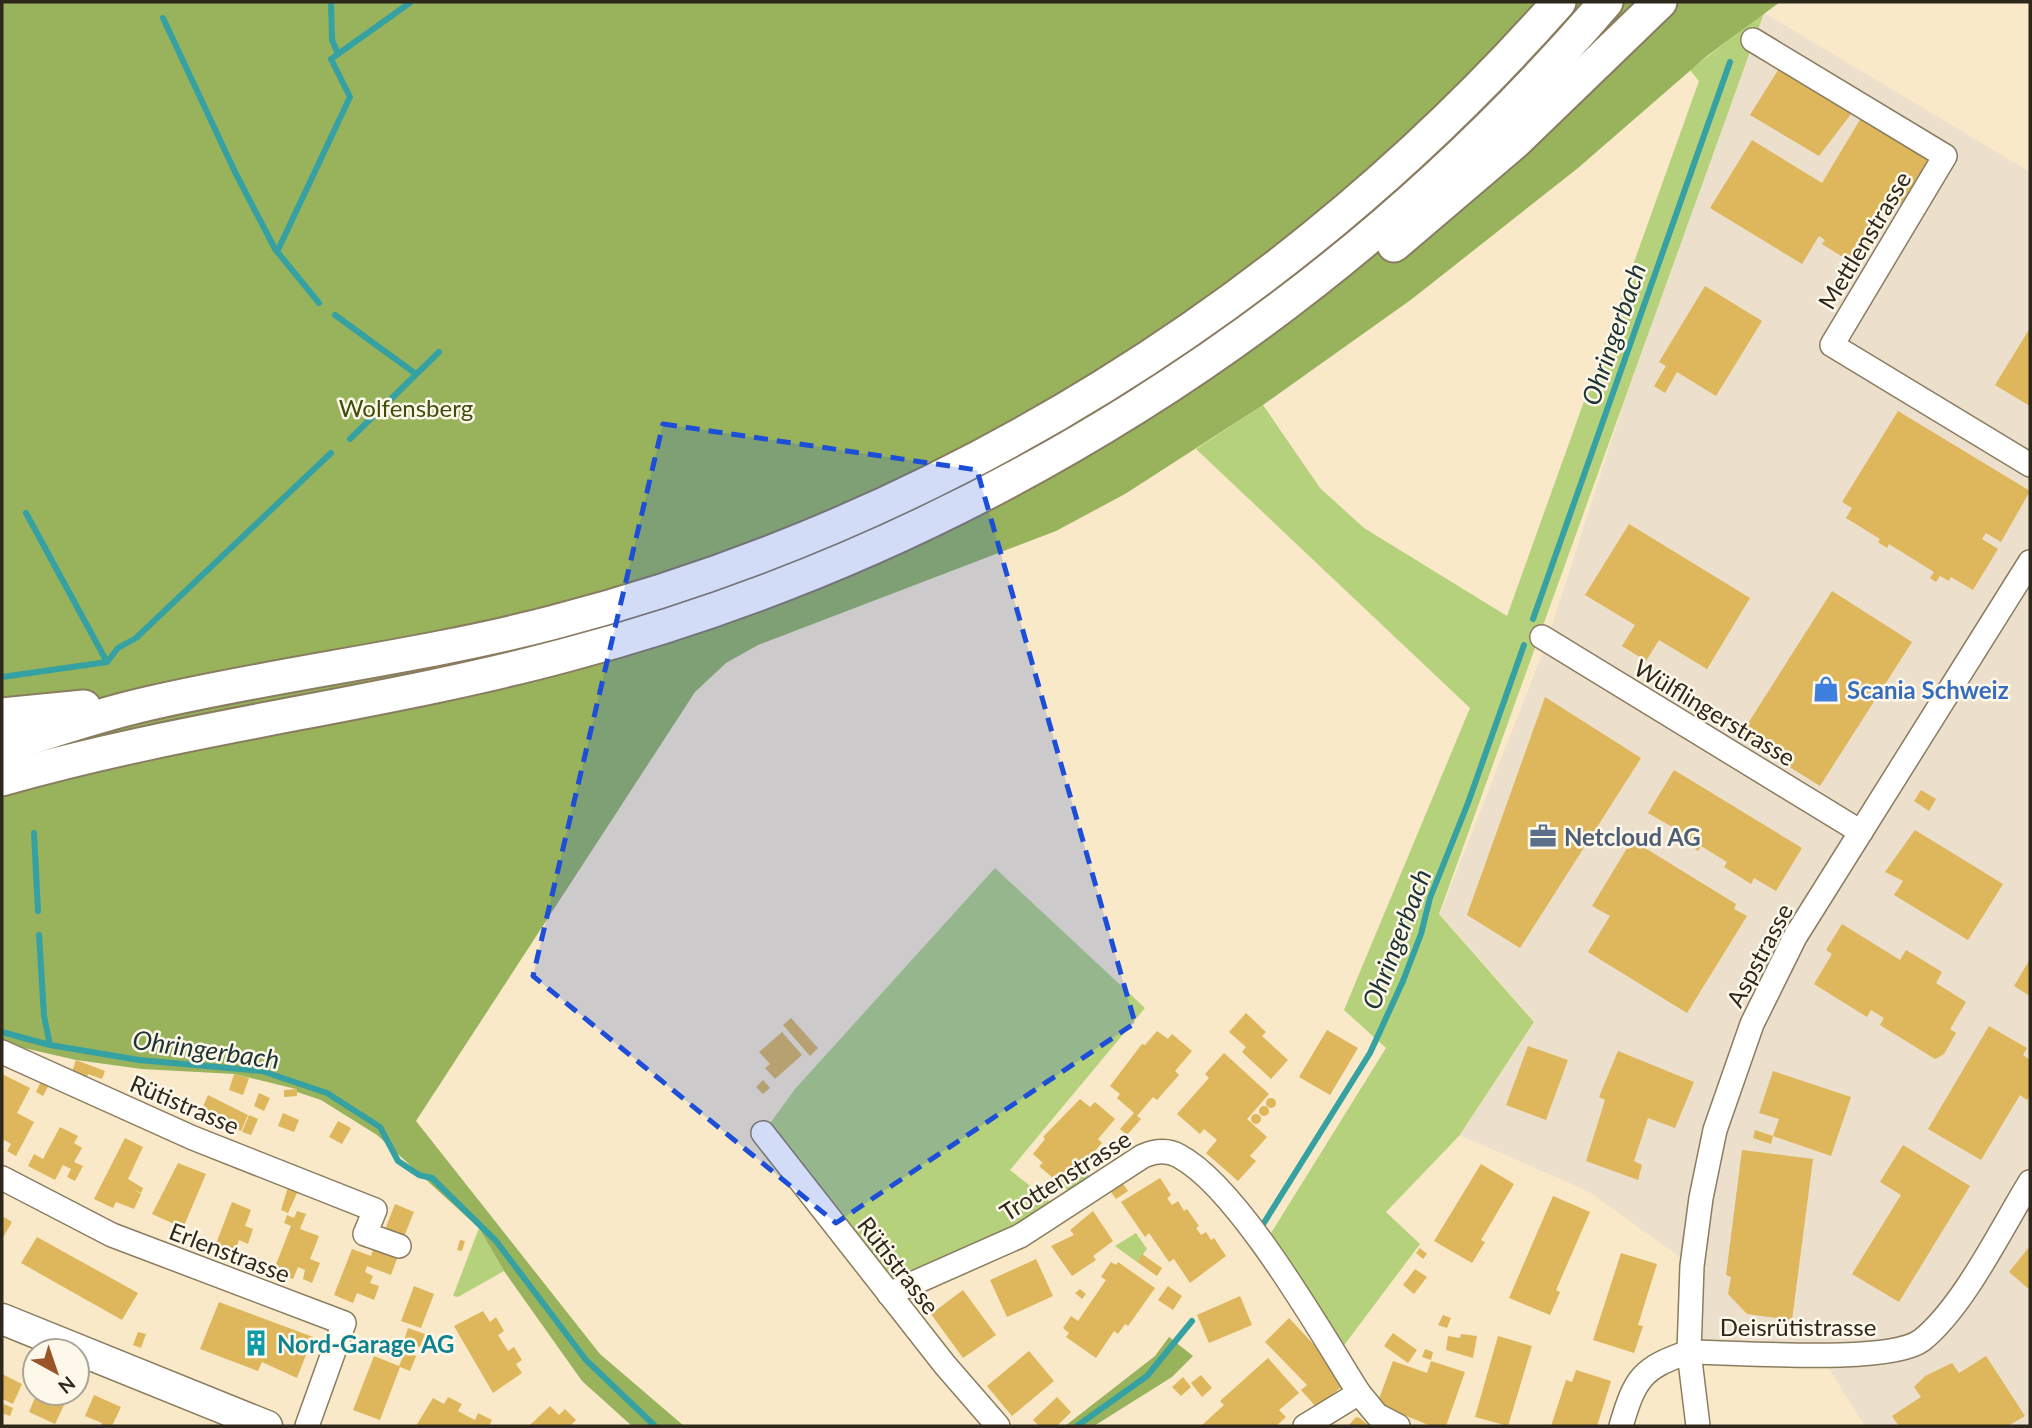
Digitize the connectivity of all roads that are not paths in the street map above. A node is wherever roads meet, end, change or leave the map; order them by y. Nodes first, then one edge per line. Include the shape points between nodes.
1 (1559, 2) edge
2 (1606, 2) edge
3 (1660, 2) edge
4 (1753, 40) dead end
5 (1231, 345) junction
6 (2030, 465) edge
7 (2030, 562) edge
8 (1542, 637) dead end
9 (135, 706) junction
10 (2, 715) edge
11 (2, 746) edge
12 (2, 779) edge
13 (1861, 831) junction
14 (2, 1052) edge
15 (763, 1133) dead end
16 (2, 1178) edge
17 (2030, 1182) edge
18 (399, 1246) dead end
19 (889, 1294) junction
20 (2, 1303) edge
21 (2, 1319) edge
22 (46, 1337) edge
23 (59, 1337) edge
24 (1689, 1352) junction
25 (91, 1356) edge
26 (1359, 1393) junction
27 (267, 1426) edge
28 (307, 1426) edge
29 (998, 1426) edge
30 (1305, 1426) edge
31 (1398, 1426) edge
32 (1621, 1426) edge
33 (1698, 1426) edge

1 - 9 highway via 1450,117 1284,262 1125,374 945,476 766,554 595,611 456,646
2 - 5 highway via 1436,178 1336,265
3 - 5 highway via 1546,114 1397,243 1333,291
4 - 6 street, Mettlenstrasse via 1945,156 1832,345
5 - 12 highway via 1099,431 960,507 864,552 717,609 514,668 169,738
7 - 13 street, Aspstrasse
8 - 13 street, Wülflingerstrasse
9 - 10 highway
9 - 11 highway
13 - 24 street, Aspstrasse via 1795,937 1752,1024 1729,1085 1701,1198 1692,1266
14 - 18 street, Rütistrasse via 193,1138 375,1210 363,1240
15 - 19 street, Rütistrasse
16 - 28 street, Erlenstrasse via 112,1235 344,1323
17 - 24 street, Deisrütistrasse via 1942,1321 1919,1342 1886,1353
19 - 26 street, Trottenstrasse via 1020,1236 1157,1150 1178,1155 1236,1207
19 - 29 street, Rütistrasse
20 - 23 main road
21 - 22 main road
24 - 32 street via 1664,1360 1637,1379
24 - 33 street, Aspstrasse
25 - 27 main road
26 - 30 street
26 - 31 street, Trottenstrasse via 1377,1415

